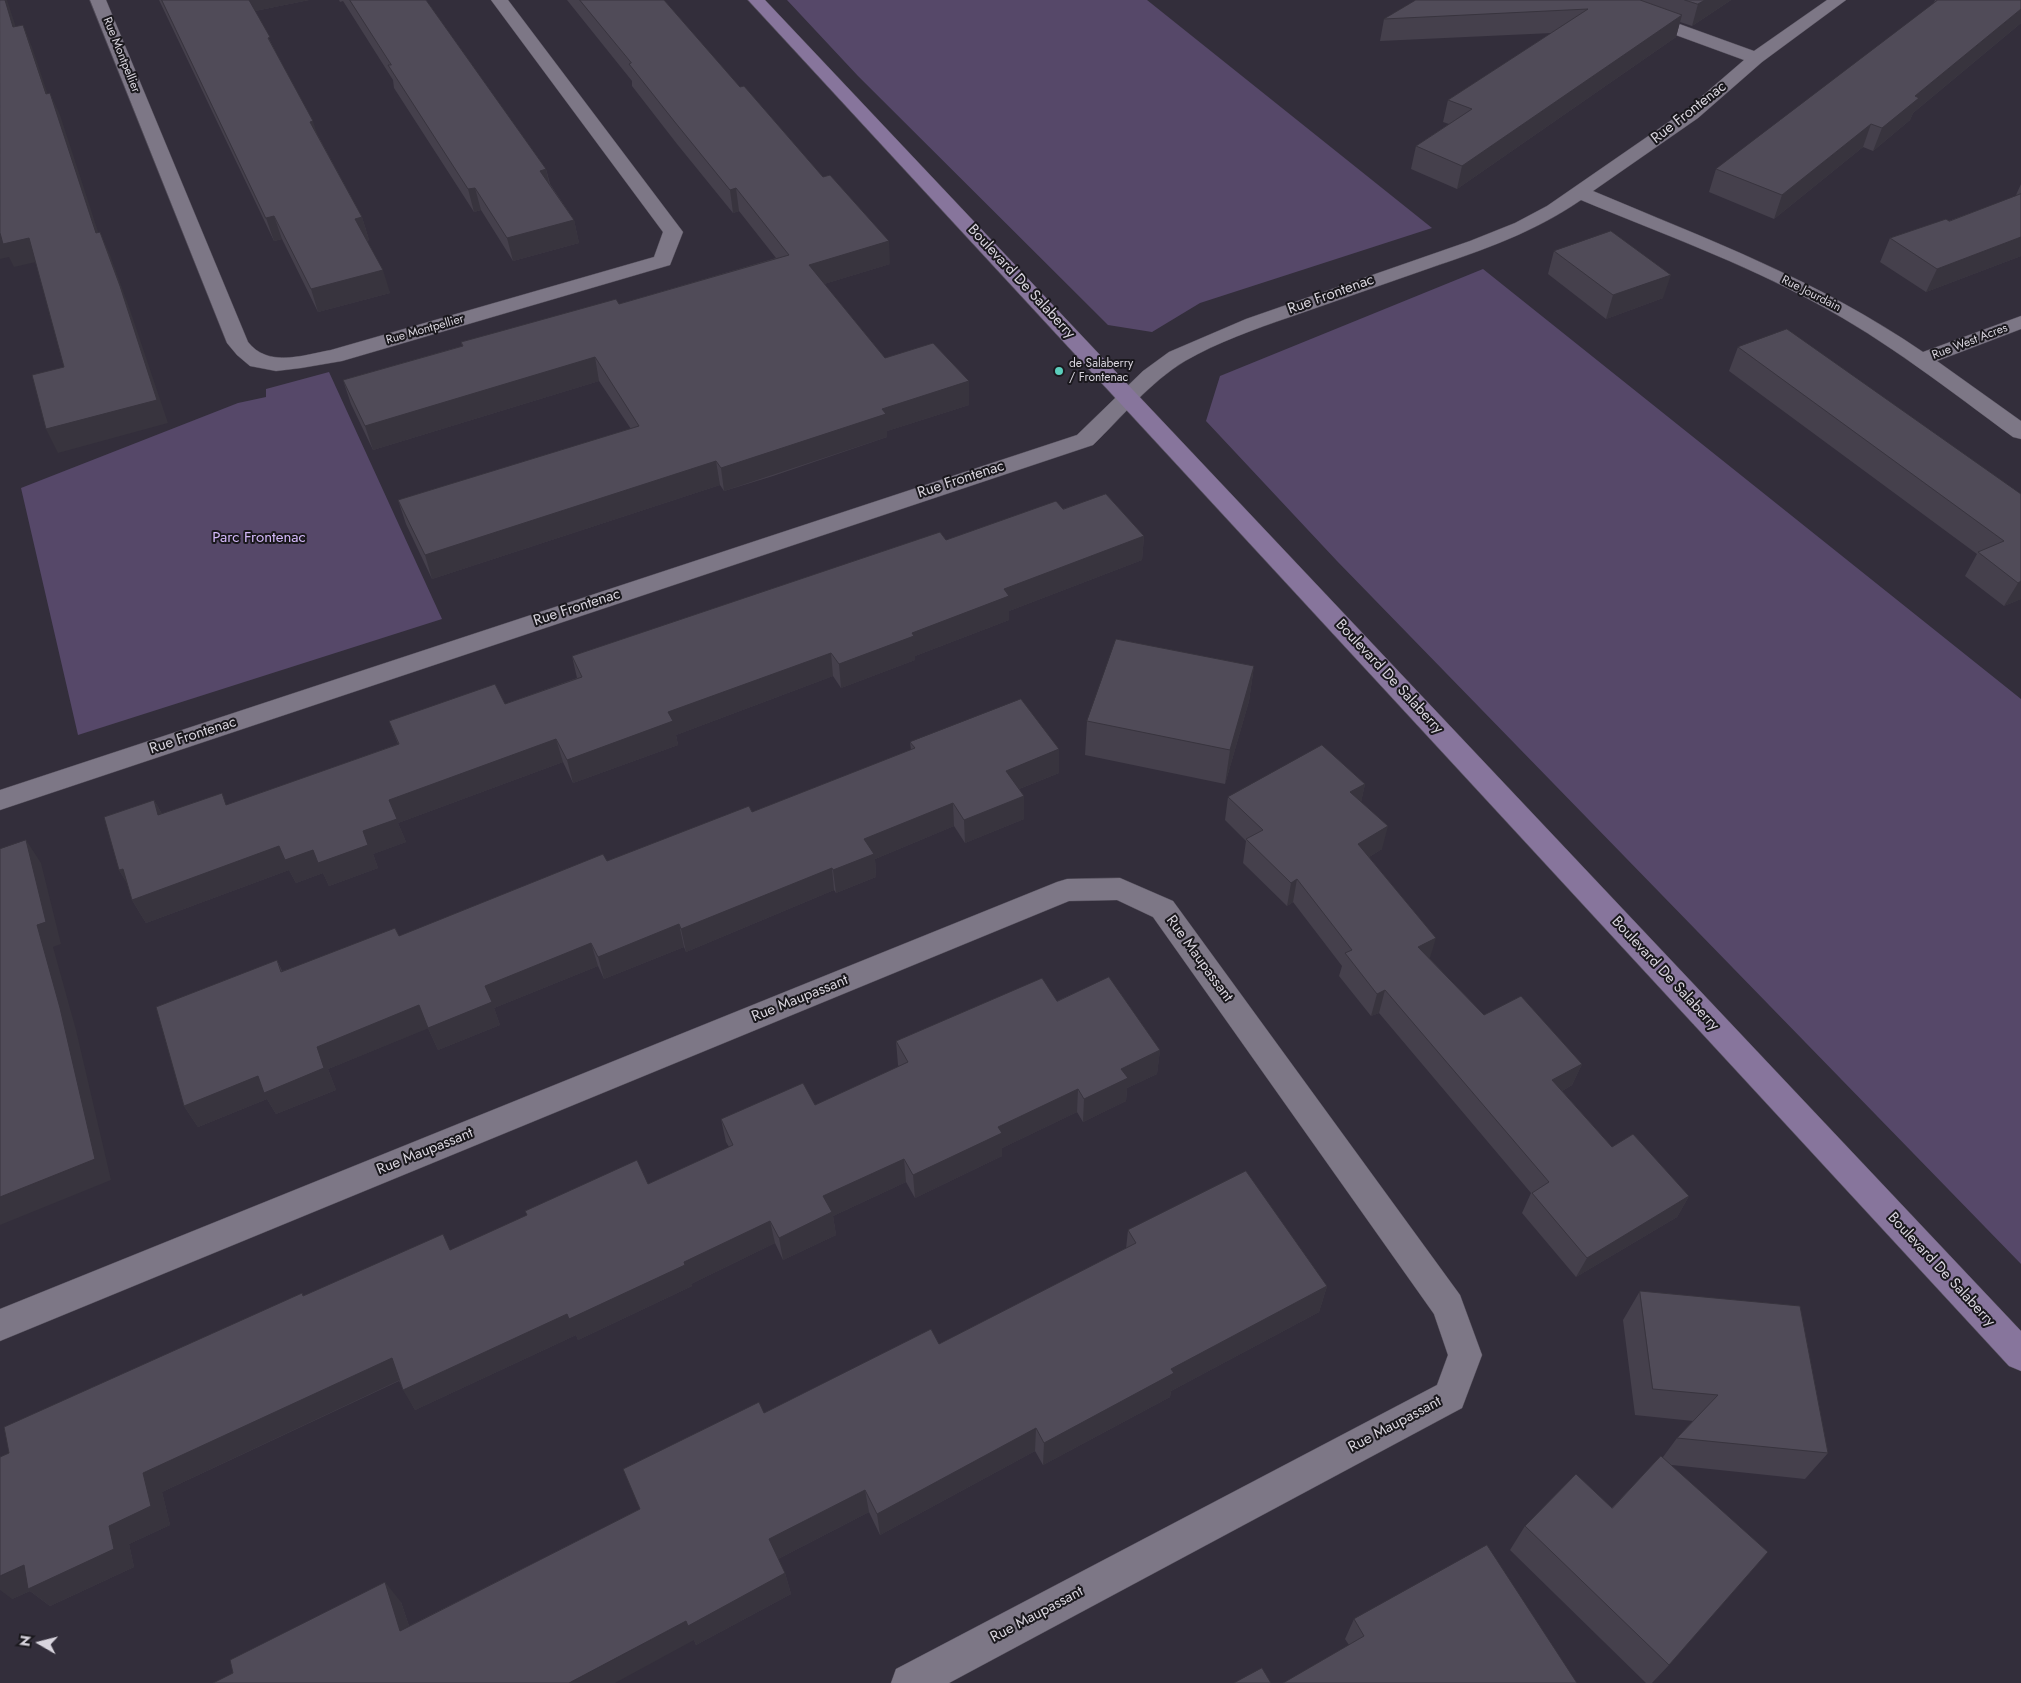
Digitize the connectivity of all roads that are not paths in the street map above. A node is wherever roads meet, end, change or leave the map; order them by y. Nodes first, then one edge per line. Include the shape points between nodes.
1 (98, 0) edge
2 (499, 0) edge
3 (756, 0) edge
4 (1597, 0) edge
5 (1838, 0) edge
6 (1756, 58) junction
7 (1581, 193) junction
8 (2021, 322) edge
9 (1920, 360) junction
10 (1127, 399) junction
11 (2021, 432) edge
12 (0, 800) edge
13 (0, 1325) edge
14 (2021, 1356) edge
15 (910, 1683) edge

1 - 2 street, Rue Montpellier via 238,343 251,357 276,365 334,356 663,261 673,232
3 - 10 street, Boulevard De Salaberry
4 - 6 street
5 - 6 street, Rue Frontenac
6 - 7 street, Rue Frontenac via 1692,114
7 - 9 street, Rue Jourdain via 1800,287 1847,312
7 - 10 street, Rue Frontenac via 1498,237 1253,323 1197,347 1162,367
8 - 9 street, Rue West Acres
9 - 11 street, Rue Jourdain
10 - 12 street, Rue Frontenac via 1085,440
10 - 14 street, Boulevard De Salaberry
13 - 15 street, Rue Maupassant via 1067,890 1120,889 1163,909 1448,1306 1466,1355 1450,1396

